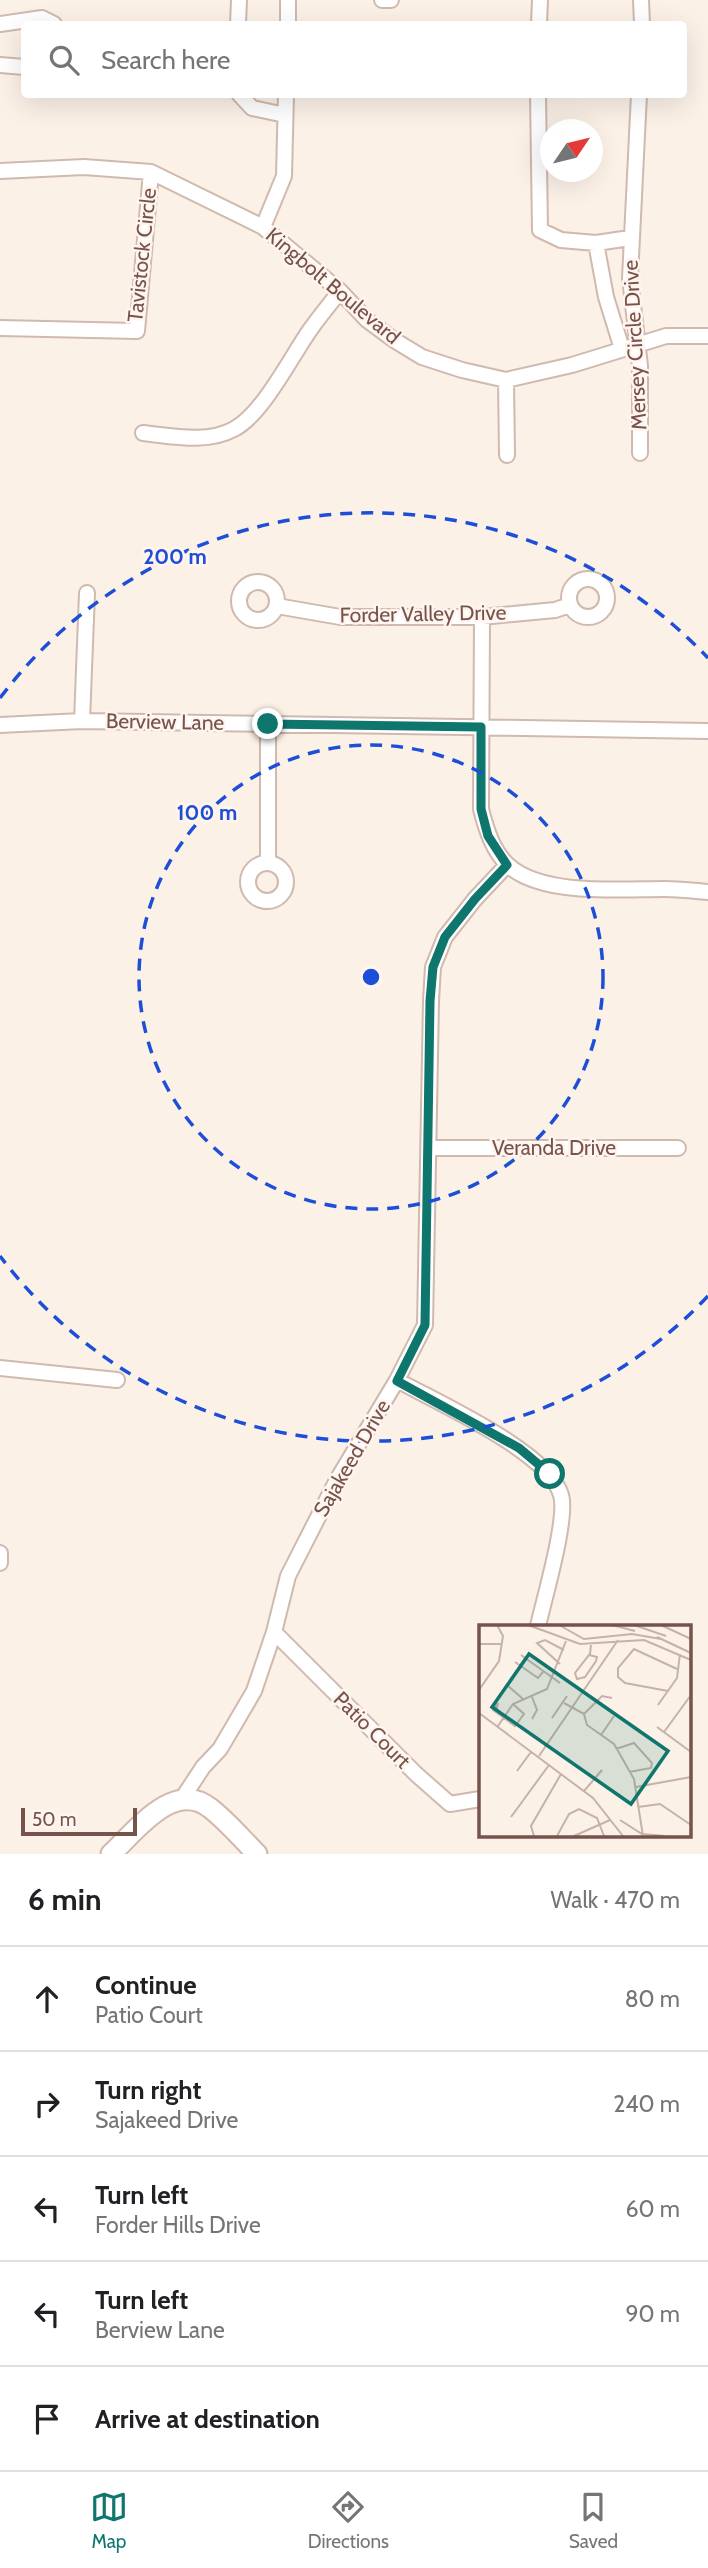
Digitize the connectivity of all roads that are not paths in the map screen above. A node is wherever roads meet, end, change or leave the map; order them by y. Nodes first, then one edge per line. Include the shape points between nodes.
1 (239, 0) edge
2 (288, 0) edge
3 (382, 0) edge
4 (391, 0) edge
5 (540, 0) edge
6 (641, 0) edge
7 (21, 21) edge
8 (21, 21) edge
9 (48, 21) edge
10 (238, 21) edge
11 (288, 21) edge
12 (539, 21) edge
13 (642, 21) edge
14 (0, 24) edge
15 (0, 65) edge
16 (21, 67) edge
17 (242, 98) edge
18 (286, 98) edge
19 (538, 98) edge
20 (639, 98) edge
21 (285, 115) junction
22 (0, 172) edge
23 (151, 172) junction
24 (262, 227) junction
25 (631, 238) junction
26 (596, 243) junction
27 (340, 291) junction
28 (0, 328) edge
29 (708, 335) edge
30 (639, 344) junction
31 (622, 349) junction
32 (506, 380) junction
33 (143, 433) dead end
34 (640, 453) dead end
35 (507, 455) dead end
36 (87, 593) dead end
37 (570, 605) dead end
38 (276, 606) dead end
39 (482, 617) junction
40 (82, 721) junction
41 (268, 724) junction
42 (0, 725) edge
43 (481, 727) junction
44 (708, 732) edge
45 (268, 862) dead end
46 (507, 865) junction
47 (708, 892) edge
48 (430, 1148) junction
49 (678, 1148) dead end
50 (0, 1368) edge
51 (117, 1380) dead end
52 (397, 1381) junction
53 (0, 1553) edge
54 (0, 1563) edge
55 (537, 1625) edge
56 (274, 1632) junction
57 (182, 1799) junction
58 (479, 1799) edge
59 (111, 1854) edge
60 (257, 1854) edge

1 - 10 street
2 - 11 street
3 - 4 street
5 - 12 street
6 - 13 street
7 - 14 street
8 - 9 street
15 - 16 street
17 - 21 street via 251,108
18 - 21 street
19 - 26 street via 540,230 561,240
20 - 25 street, Mersey Circle Drive
21 - 24 street via 284,176
22 - 23 street, Kingbolt Boulevard via 84,167
23 - 24 street, Kingbolt Boulevard
23 - 28 street, Tavistock Circle via 137,331
24 - 27 street, Kingbolt Boulevard
25 - 26 street
25 - 30 street, Mersey Circle Drive via 630,278
26 - 31 street, Mersey Circle Drive
27 - 32 street, Kingbolt Boulevard via 367,320 422,356
27 - 33 street via 251,417 234,430 187,438
29 - 30 street, Kingbolt Boulevard via 666,336
30 - 31 street, Kingbolt Boulevard
30 - 34 street, Mersey Circle Drive
31 - 32 street, Kingbolt Boulevard
32 - 35 street
36 - 40 street
37 - 39 street, Forder Valley Drive
38 - 39 street, Forder Valley Drive via 340,617
39 - 43 street
40 - 41 street, Berview Lane
40 - 42 street, Berview Lane
41 - 43 street, Berview Lane
41 - 45 street
43 - 44 street, Berview Lane
43 - 46 street via 481,809 488,836
46 - 47 street via 528,879 594,890
46 - 48 street, Sajakeed Drive via 452,926 433,967
48 - 49 street, Veranda Drive
48 - 52 street, Sajakeed Drive via 425,1325
50 - 51 street
52 - 55 street via 519,1448 550,1474 561,1495 562,1517
52 - 56 street, Sajakeed Drive via 337,1480 288,1576
53 - 54 street
56 - 57 street, Sajakeed Drive via 254,1691 237,1723
56 - 58 street, Patio Court via 450,1804
57 - 59 street via 161,1809
57 - 60 street via 211,1808

